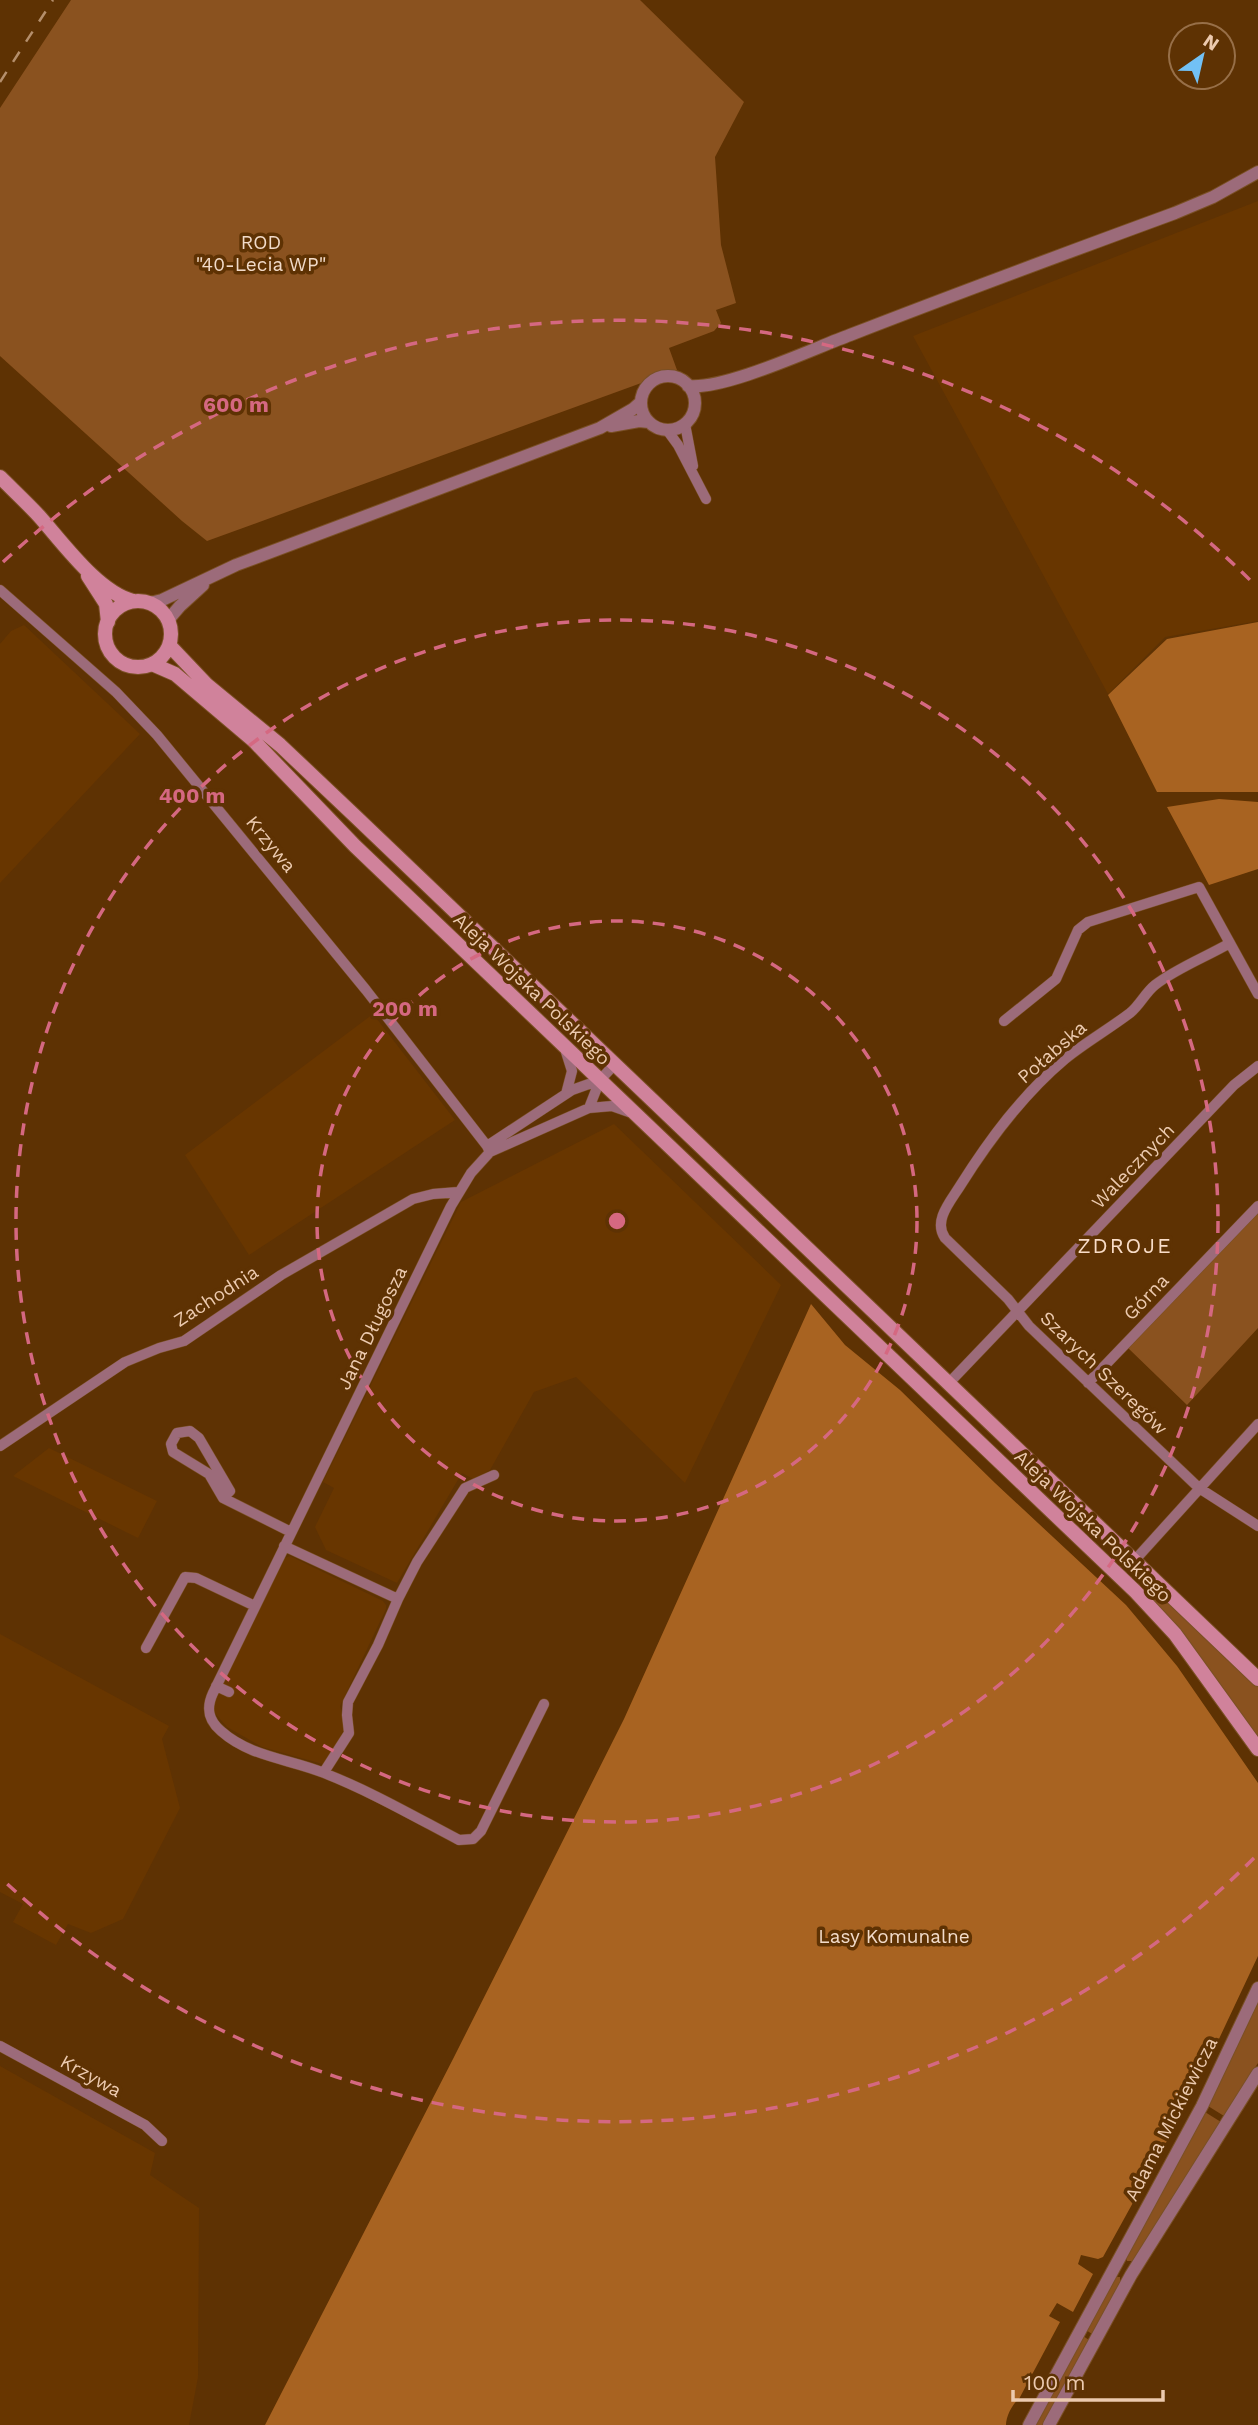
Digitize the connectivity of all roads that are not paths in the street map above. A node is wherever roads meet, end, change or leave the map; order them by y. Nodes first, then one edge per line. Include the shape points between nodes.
1 (1258, 172) edge
2 (726, 381) junction
3 (688, 386) junction
4 (641, 402) junction
5 (694, 403) junction
6 (649, 422) junction
7 (685, 424) junction
8 (600, 428) junction
9 (667, 430) junction
10 (0, 477) edge
11 (696, 477) junction
12 (706, 499) dead end
13 (78, 561) junction
14 (211, 578) junction
15 (0, 590) edge
16 (132, 601) junction
17 (150, 603) junction
18 (169, 620) junction
19 (108, 622) junction
20 (170, 646) junction
21 (152, 664) junction
22 (1230, 943) junction
23 (500, 955) junction
24 (484, 970) junction
25 (1254, 976) edge
26 (1258, 994) edge
27 (1004, 1021) dead end
28 (560, 1042) junction
29 (614, 1065) junction
30 (1258, 1066) edge
31 (600, 1080) junction
32 (566, 1094) junction
33 (589, 1108) junction
34 (638, 1117) junction
35 (489, 1149) junction
36 (458, 1192) junction
37 (1258, 1206) edge
38 (940, 1228) joint
39 (1017, 1312) junction
40 (896, 1334) junction
41 (881, 1349) junction
42 (1088, 1382) junction
43 (948, 1384) junction
44 (1258, 1424) edge
45 (0, 1446) edge
46 (494, 1475) dead end
47 (1199, 1488) junction
48 (223, 1498) junction
49 (1258, 1527) edge
50 (291, 1532) junction
51 (284, 1546) junction
52 (1134, 1561) junction
53 (398, 1599) junction
54 (255, 1606) junction
55 (146, 1648) dead end
56 (1258, 1679) edge
57 (216, 1686) junction
58 (229, 1692) dead end
59 (544, 1704) dead end
60 (1258, 1749) edge
61 (324, 1772) junction
62 (1258, 1989) edge
63 (0, 2046) edge
64 (1258, 2073) edge
65 (162, 2141) dead end
66 (1115, 2265) junction
67 (1131, 2275) junction
68 (1029, 2425) edge
69 (1049, 2425) edge

1 - 2 street via 1175,213
2 - 3 street
2 - 5 street
3 - 4 street via 674,377 662,377 647,387
3 - 5 street
4 - 6 street
4 - 8 street
5 - 7 street
6 - 8 street
6 - 9 street
7 - 9 street
7 - 11 street
8 - 14 street
9 - 11 street
10 - 13 main road
11 - 12 street
13 - 16 main road via 114,594
13 - 19 main road via 106,604
14 - 17 street
14 - 18 street
15 - 35 street, Krzywa via 157,734
16 - 17 main road
16 - 19 main road
17 - 18 main road
18 - 20 main road
19 - 21 main road via 106,641 116,658 134,666
20 - 21 main road
20 - 23 main road, Aleja Wojska Polskiego via 201,680 280,745
21 - 24 main road, Aleja Wojska Polskiego via 175,674 254,741
22 - 25 street
22 - 27 street via 1199,887 1088,922 1078,930 1056,979
22 - 38 street, Połabska via 1157,984 1131,1013 1078,1049 1037,1086 980,1155 949,1204
23 - 24 main road
23 - 29 main road, Aleja Wojska Polskiego
24 - 28 main road, Aleja Wojska Polskiego
25 - 26 street
28 - 31 main road, Aleja Wojska Polskiego
28 - 32 street via 572,1066
29 - 31 street
29 - 40 main road, Aleja Wojska Polskiego
30 - 39 street, Walecznych via 1234,1085
31 - 32 street
31 - 33 street
31 - 34 main road, Aleja Wojska Polskiego
32 - 35 street
33 - 34 street via 619,1107
33 - 35 street
34 - 41 main road, Aleja Wojska Polskiego
35 - 36 street, Jana Długosza
36 - 45 street, Zachodnia via 413,1199 281,1275 184,1341 125,1362
36 - 50 street, Jana Długosza
37 - 42 street, Górna
38 - 39 street, Szarych Szeregów
39 - 42 street, Szarych Szeregów
39 - 43 street, Walecznych
40 - 41 main road
40 - 43 main road, Aleja Wojska Polskiego
41 - 60 main road, Aleja Wojska Polskiego via 1153,1609
42 - 47 street, Szarych Szeregów
43 - 52 main road, Aleja Wojska Polskiego
44 - 47 street
46 - 53 street via 465,1488
47 - 49 street, Szarych Szeregów
47 - 52 street
48 - 48 street via 209,1474 173,1452 171,1444 177,1433 187,1430 199,1438 230,1491
48 - 50 street
50 - 51 street, Jana Długosza
51 - 53 street
51 - 54 street, Jana Długosza
52 - 56 main road, Aleja Wojska Polskiego
53 - 61 street via 348,1702 349,1732
54 - 55 street via 185,1577
54 - 57 street, Jana Długosza
57 - 58 street
57 - 61 street, Jana Długosza via 208,1711 223,1733 262,1754
59 - 61 street, Jana Długosza via 481,1831 472,1839 459,1840
62 - 66 street, Adama Mickiewicza via 1202,2106
63 - 65 street, Krzywa via 145,2125
64 - 67 street, Adama Mickiewicza
66 - 67 street
66 - 68 street, Adama Mickiewicza
67 - 69 street, Adama Mickiewicza

